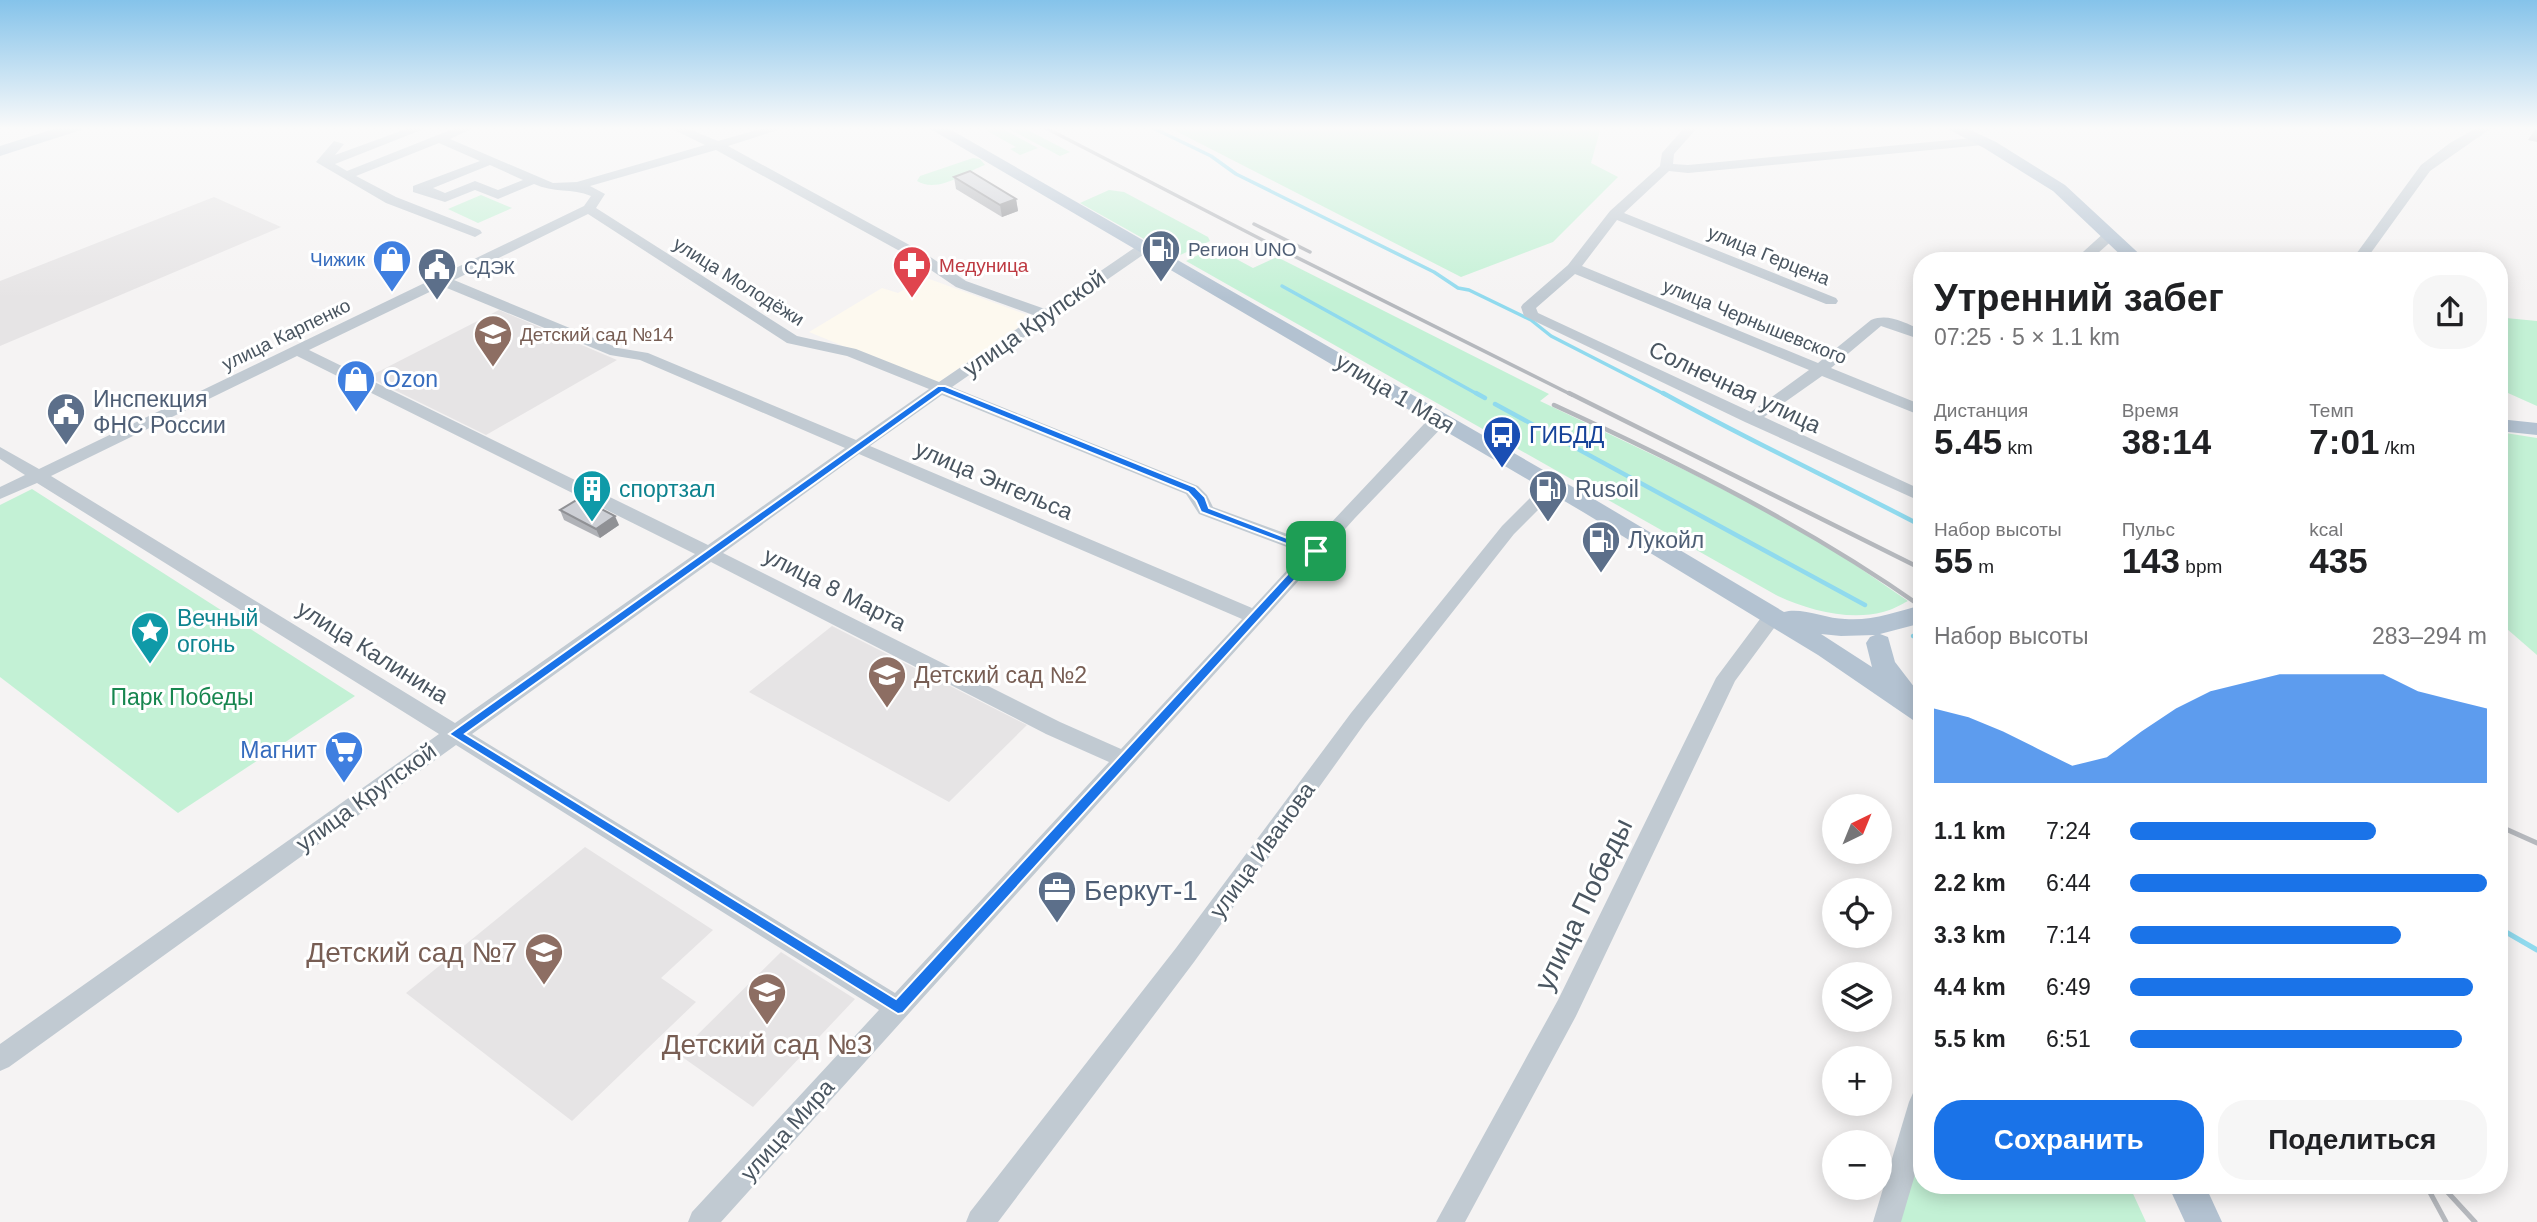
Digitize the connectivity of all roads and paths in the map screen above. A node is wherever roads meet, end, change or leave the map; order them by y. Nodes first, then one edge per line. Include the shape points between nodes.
1 (362, 184) edge
2 (432, 184) edge
3 (524, 184) edge
4 (544, 184) edge
5 (588, 184) edge
6 (788, 184) edge
7 (1035, 184) edge
8 (1648, 184) edge
9 (2053, 184) edge
10 (2414, 184) edge
11 (578, 187) junction
12 (422, 188) junction
13 (391, 201) junction
14 (589, 209) junction
15 (1615, 214) junction
16 (475, 233) dead end
17 (2110, 234) junction
18 (1145, 247) junction
19 (2090, 252) edge
20 (2129, 252) edge
21 (2365, 252) edge
22 (1573, 268) junction
23 (441, 280) junction
24 (1832, 301) dead end
25 (1045, 314) junction
26 (1913, 332) edge
27 (297, 350) junction
28 (1822, 368) junction
29 (941, 388) junction
30 (1913, 407) edge
31 (1751, 419) junction
32 (1441, 420) junction
33 (2508, 426) edge
34 (2537, 429) edge
35 (860, 446) junction
36 (0, 452) edge
37 (38, 475) junction
38 (1553, 485) junction
39 (1913, 493) edge
40 (0, 494) edge
41 (1316, 551) junction
42 (709, 553) junction
43 (1764, 610) junction
44 (1255, 617) junction
45 (1911, 617) edge
46 (1854, 629) junction
47 (1879, 643) junction
48 (1827, 649) junction
49 (1852, 665) junction
50 (1913, 701) edge
51 (1913, 706) edge
52 (455, 734) junction
53 (1125, 760) junction
54 (898, 1008) junction
55 (0, 1059) edge
56 (1913, 1133) edge
57 (2190, 1194) edge
58 (702, 1222) edge
59 (979, 1222) edge
60 (1450, 1222) edge
61 (1887, 1222) edge
62 (2203, 1222) edge

1 - 13 street
2 - 12 street
3 - 12 street via 498,195 475,185 446,198
4 - 11 street
5 - 11 street
6 - 25 street via 961,284
7 - 18 main road, улица 1 Мая
8 - 15 street
9 - 17 main road
10 - 21 street
11 - 14 street via 598,194
12 - 13 street
13 - 16 street
14 - 23 street, улица Карпенко
14 - 29 street, улица Молодёжи via 792,340 851,352
15 - 22 street
15 - 24 street, улица Герцена
17 - 19 street
17 - 20 main road
18 - 25 street, улица Крупской
18 - 32 main road, улица 1 Мая
22 - 28 street, улица Чернышевского
22 - 31 street, Солнечная улица via 1528,307 1531,316
23 - 27 street, улица Карпенко
23 - 35 street, улица Энгельса via 615,352 643,356
25 - 29 street, улица Крупской
26 - 28 street via 1884,320 1876,323
27 - 37 street, улица Карпенко
27 - 42 street, улица 8 Марта
28 - 30 street, улица Чернышевского
28 - 31 street
29 - 35 street, улица Крупской
29 - 41 street, улица Молодёжи via 1192,490 1205,510
31 - 39 street, Солнечная улица
32 - 38 main road, улица 1 Мая
32 - 41 street, улица Мира
33 - 34 main road
35 - 42 street, улица Крупской
35 - 44 street, улица Энгельса
36 - 37 street, улица Калинина
37 - 40 street, улица Карпенко
37 - 52 street, улица Калинина
38 - 43 main road, улица 1 Мая
38 - 59 street, улица Иванова via 1508,530 1358,718 1185,955
41 - 44 street, улица Мира
42 - 52 street, улица Крупской
42 - 53 street, улица 8 Марта
43 - 46 main road via 1811,624
43 - 48 main road, улица 1 Мая
43 - 60 street, улица Победы via 1721,687 1567,1008
44 - 53 street, улица Мира
45 - 46 main road
45 - 47 main road
46 - 48 main road via 1837,637
47 - 49 main road
47 - 50 main road via 1883,664
48 - 49 main road, улица 1 Мая
49 - 51 main road, улица 1 Мая
52 - 54 street, улица Калинина
52 - 55 street, улица Крупской
53 - 54 street, улица Мира
54 - 58 street, улица Мира
56 - 61 street
57 - 62 main road

